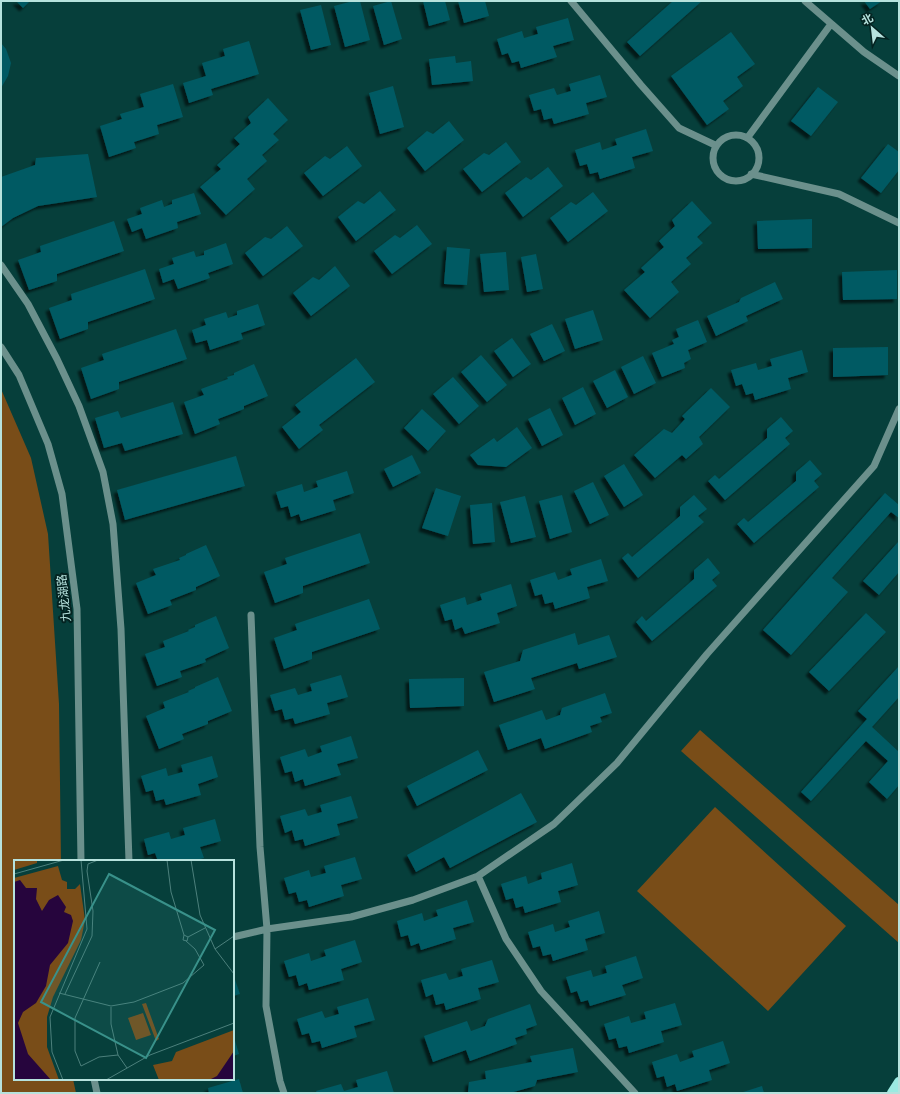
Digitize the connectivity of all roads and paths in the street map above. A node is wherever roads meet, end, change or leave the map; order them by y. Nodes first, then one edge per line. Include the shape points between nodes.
1 (571, 1) edge
2 (805, 1) edge
3 (831, 24) junction
4 (899, 76) edge
5 (748, 137) junction
6 (715, 145) junction
7 (751, 174) junction
8 (899, 223) edge
9 (1, 265) edge
10 (1, 347) edge
11 (899, 409) edge
12 (251, 615) dead end
13 (81, 860) edge
14 (129, 860) edge
15 (478, 876) junction
16 (267, 929) junction
17 (234, 937) edge
18 (94, 1080) edge
19 (899, 1082) edge
20 (97, 1093) edge
21 (284, 1093) edge
22 (635, 1093) edge
23 (892, 1093) edge

1 - 6 street via 679,128
2 - 3 street
3 - 4 street via 864,52
3 - 5 street
5 - 6 street via 730,134
5 - 7 street via 759,152 756,170
6 - 7 street via 712,163 723,178 741,181
7 - 8 street via 839,194
9 - 14 street via 28,304 57,359 79,406 103,472 113,524 121,629
10 - 13 street, 九龙湖路 via 19,375 48,444 62,494 77,609
11 - 15 street via 874,466 707,654 617,763 554,824
12 - 16 street via 260,847
15 - 16 street via 413,900 351,917
15 - 22 street via 506,939 541,991
16 - 17 street
16 - 21 street via 266,1006
18 - 20 street
19 - 23 main road

